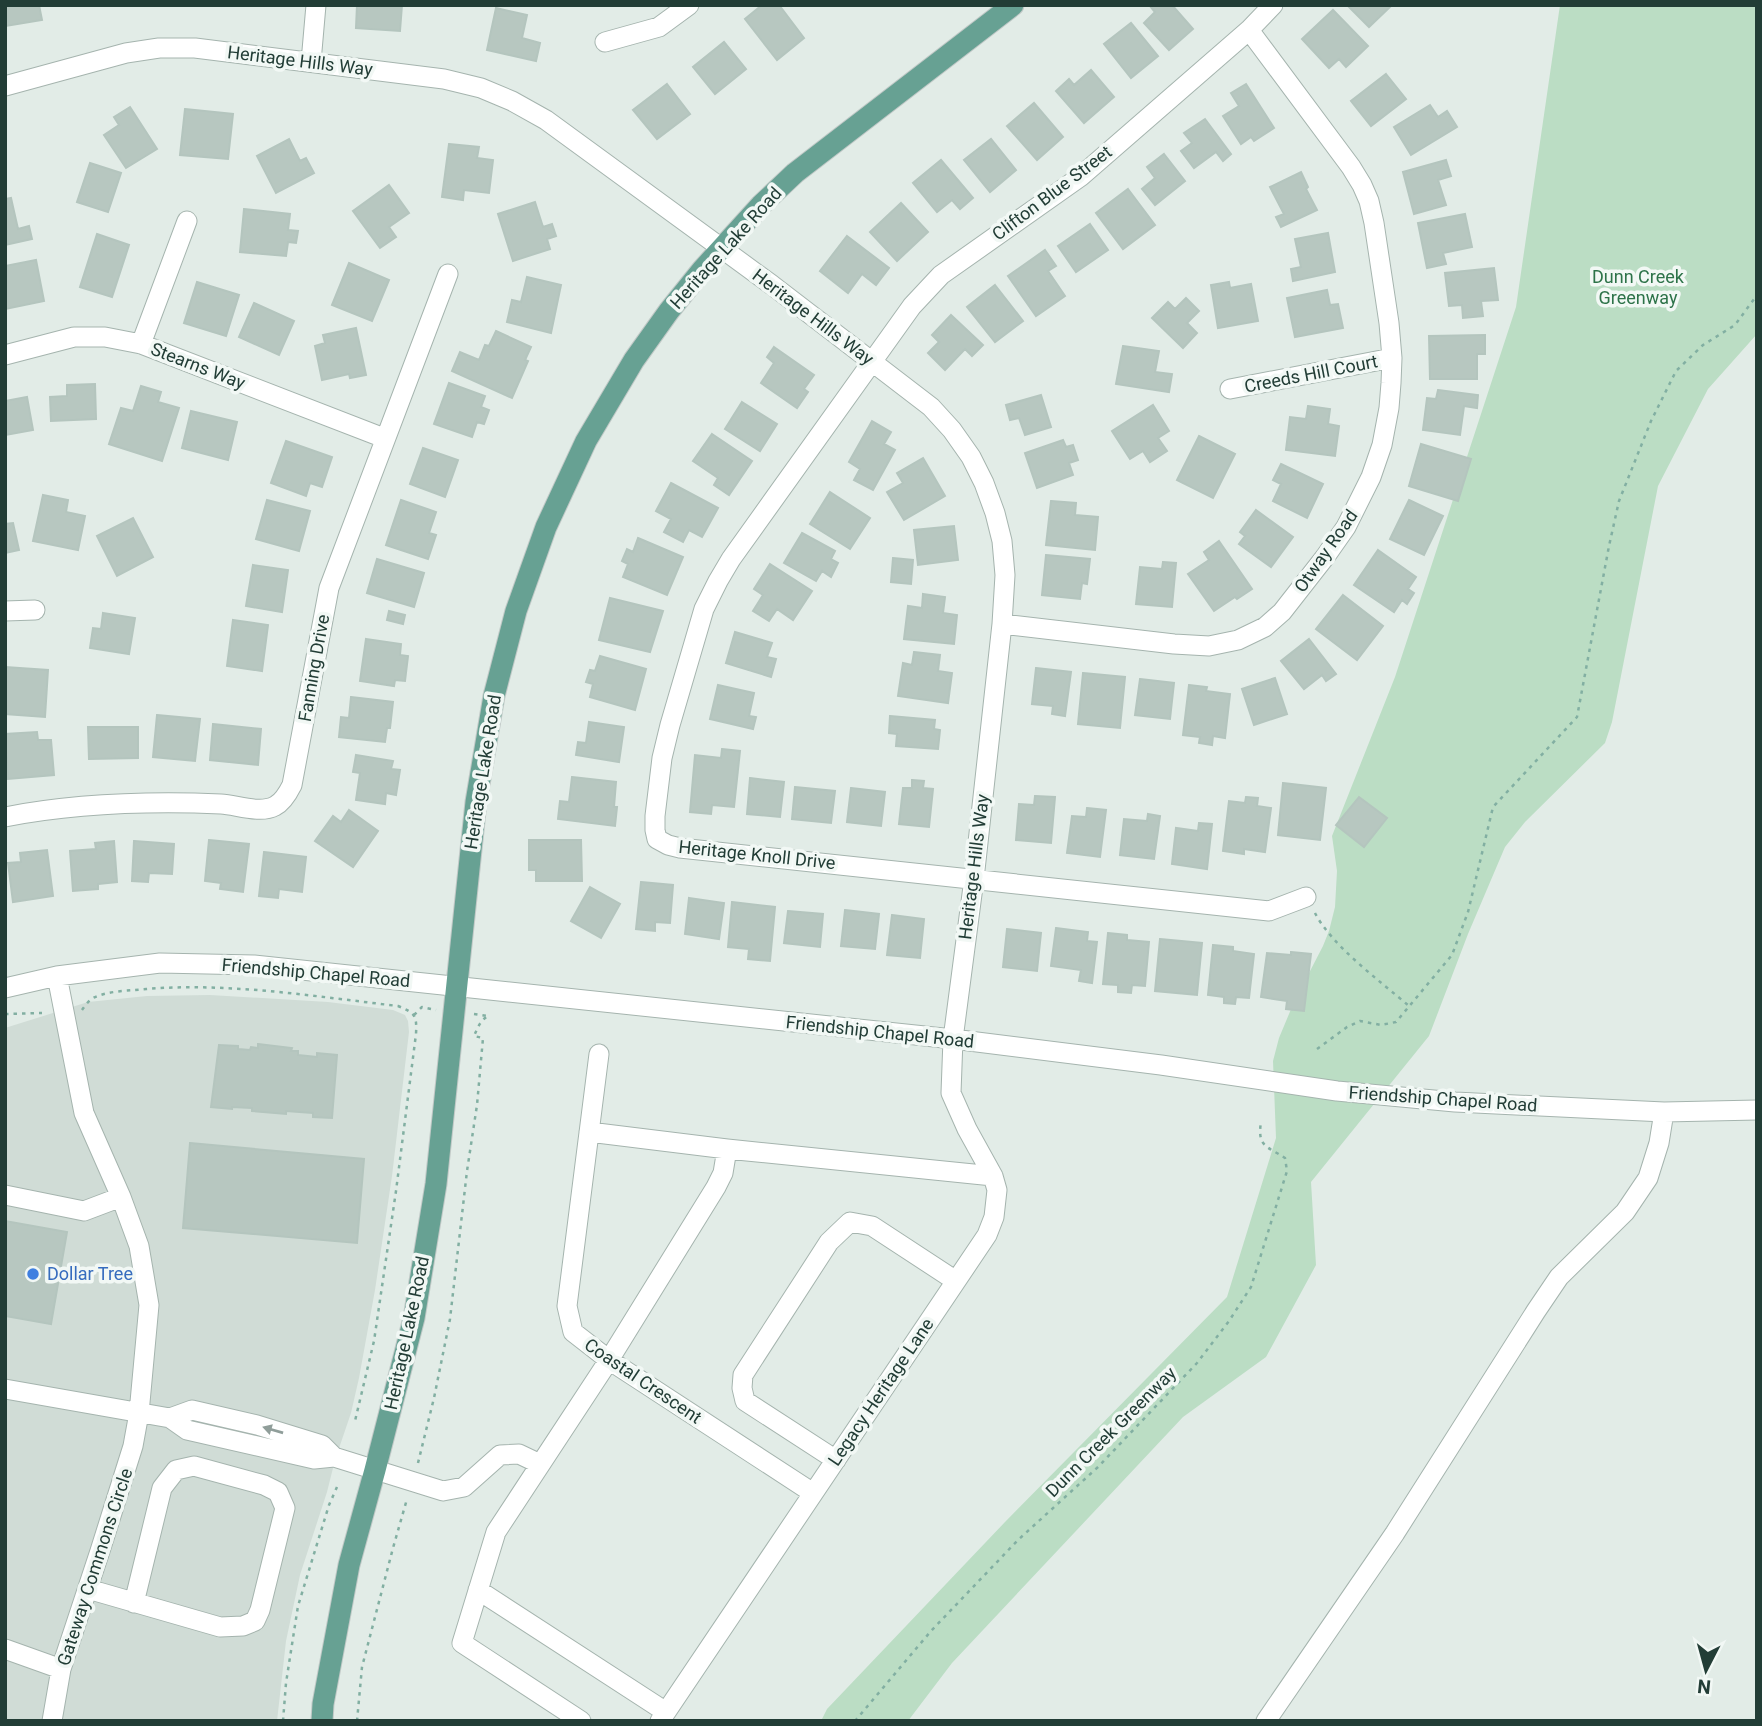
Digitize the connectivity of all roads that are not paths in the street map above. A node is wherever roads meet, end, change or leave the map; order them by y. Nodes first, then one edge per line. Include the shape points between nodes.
1 (316, 5) edge
2 (689, 5) edge
3 (1013, 5) edge
4 (1273, 5) edge
5 (1249, 30) junction
6 (605, 41) dead end
7 (311, 62) junction
8 (5, 86) edge
9 (187, 221) dead end
10 (721, 249) junction
11 (448, 274) dead end
12 (141, 344) junction
13 (5, 355) edge
14 (1392, 358) junction
15 (872, 362) junction
16 (1230, 389) dead end
17 (384, 438) junction
18 (35, 610) dead end
19 (5, 611) edge
20 (1002, 624) junction
21 (5, 817) edge
22 (974, 879) junction
23 (1306, 897) road end
24 (57, 976) junction
25 (457, 987) junction
26 (5, 989) edge
27 (953, 1039) junction
28 (599, 1054) dead end
29 (1757, 1110) edge
30 (1664, 1112) junction
31 (589, 1132) junction
32 (727, 1149) junction
33 (993, 1176) junction
34 (5, 1195) edge
35 (121, 1197) junction
36 (956, 1281) junction
37 (608, 1360) junction
38 (5, 1389) edge
39 (139, 1413) junction
40 (836, 1460) junction
41 (540, 1464) junction
42 (375, 1470) junction
43 (813, 1493) junction
44 (88, 1589) junction
45 (478, 1590) junction
46 (134, 1603) junction
47 (5, 1648) edge
48 (61, 1669) junction
49 (663, 1716) edge
50 (52, 1721) edge
51 (322, 1721) edge
52 (580, 1721) edge
53 (1266, 1721) edge

1 - 7 street
2 - 6 street via 659,27
3 - 10 main road, Heritage Lake Road via 796,173
4 - 5 street, Clifton Blue Street
5 - 14 street, Otway Road via 1362,185 1374,223
5 - 15 street, Clifton Blue Street via 1080,177 941,275
7 - 8 street, Heritage Hills Way via 159,48
7 - 10 street, Heritage Hills Way via 444,79 512,101 546,120
9 - 12 street
10 - 15 street, Heritage Hills Way
10 - 25 main road, Heritage Lake Road via 634,360 586,441 546,527 516,611 494,696 476,802
11 - 17 street, Fanning Drive
12 - 13 street, Stearns Way via 74,337
12 - 17 street, Stearns Way
14 - 16 street, Creeds Hill Court
14 - 20 street, Otway Road via 1382,444 1363,495 1325,557 1265,627 1238,640 1209,646
15 - 20 street, Heritage Hills Way via 931,407 971,457 984,483 1002,541
15 - 22 street, Heritage Knoll Drive via 731,559 704,609 662,758 655,830 657,838 680,848
17 - 21 street, Fanning Drive via 329,589 292,785 285,798 261,809 120,803
18 - 19 street
20 - 22 street, Heritage Hills Way
22 - 23 street, Heritage Knoll Drive via 1269,911
22 - 27 street, Heritage Hills Way
24 - 25 street, Friendship Chapel Road via 160,963 254,965
24 - 26 street, Friendship Chapel Road
24 - 35 street, Gateway Commons Circle via 84,1113
25 - 27 street, Friendship Chapel Road
25 - 42 main road, Heritage Lake Road via 436,1184 414,1318
27 - 30 street, Friendship Chapel Road via 1337,1091
27 - 33 street, Legacy Heritage Lane via 951,1093
28 - 31 street, Coastal Crescent
29 - 30 street, Friendship Chapel Road
30 - 53 street via 1648,1178 1625,1212 1559,1277 1535,1311 1395,1533
31 - 32 street
31 - 37 street, Coastal Crescent via 567,1306 573,1332
32 - 33 street
32 - 37 street via 716,1187
33 - 36 street, Legacy Heritage Lane via 997,1190 994,1217
34 - 35 street via 84,1210
35 - 39 street, Gateway Commons Circle via 139,1246 149,1305
36 - 40 street, Legacy Heritage Lane
36 - 40 street via 872,1226 850,1222 829,1242 743,1375 742,1388 745,1401
37 - 41 street
37 - 43 street, Coastal Crescent
38 - 39 street
39 - 42 street via 170,1418 192,1410 257,1425 322,1445 334,1457
39 - 44 street, Gateway Commons Circle
40 - 43 street, Legacy Heritage Lane
41 - 42 street via 519,1454 500,1455 464,1487 443,1491
41 - 45 street via 496,1532
42 - 51 main road, Heritage Lake Road via 349,1564
43 - 49 street, Legacy Heritage Lane
44 - 46 street
44 - 48 street, Gateway Commons Circle
45 - 49 street
45 - 52 street via 462,1643
46 - 46 street via 220,1627 255,1621 285,1508 278,1492 194,1466 176,1470 162,1488
47 - 48 street
48 - 50 street, Gateway Commons Circle

